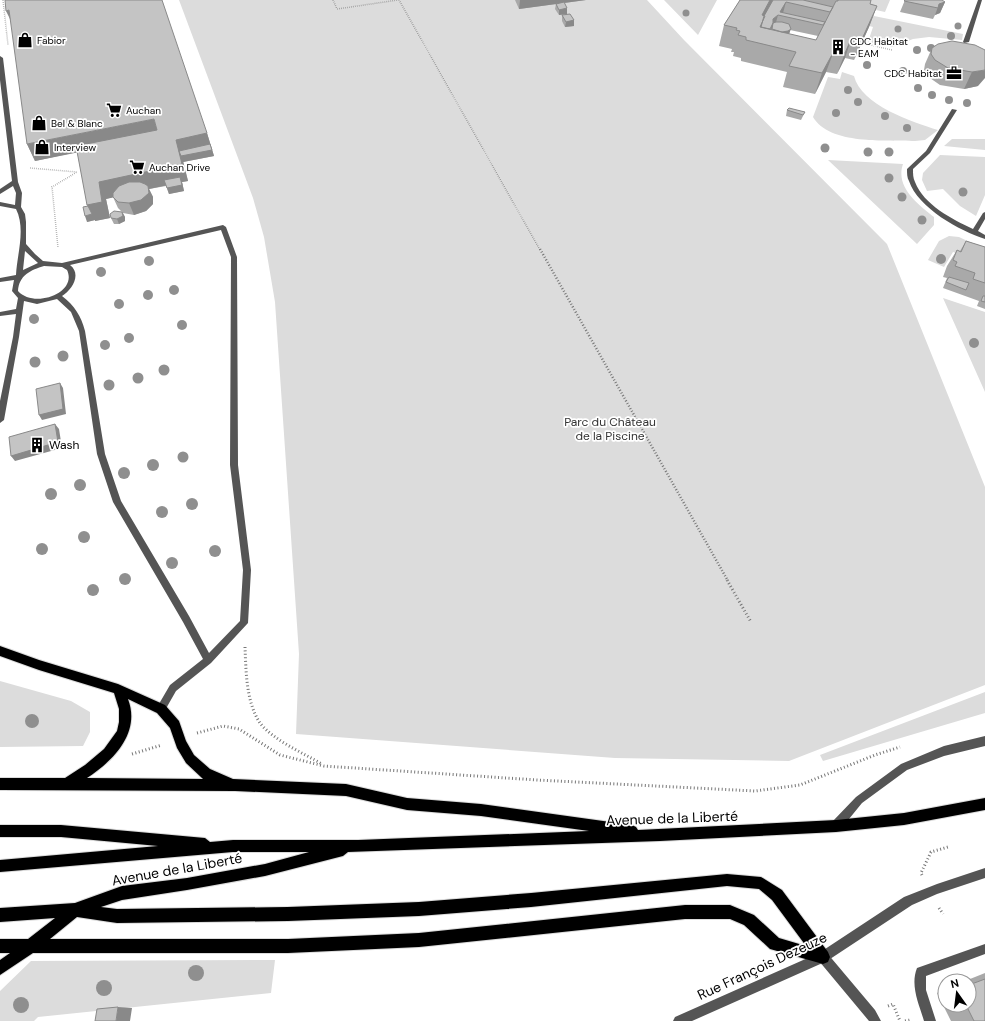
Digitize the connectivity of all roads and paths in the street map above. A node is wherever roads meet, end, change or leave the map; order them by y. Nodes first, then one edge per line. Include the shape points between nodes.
1 (3, 0) edge
2 (333, 0) edge
3 (398, 0) edge
4 (980, 0) edge
5 (966, 42) edge
6 (862, 43) edge
7 (8, 47) dead end
8 (892, 50) dead end
9 (0, 58) edge
10 (954, 110) dead end
11 (23, 168) dead end
12 (15, 182) junction
13 (0, 192) edge
14 (0, 204) edge
15 (18, 207) junction
16 (985, 214) edge
17 (974, 232) junction
18 (985, 237) edge
19 (23, 245) junction
20 (79, 260) junction
21 (44, 264) junction
22 (62, 265) junction
23 (19, 277) junction
24 (0, 280) edge
25 (57, 296) junction
26 (21, 298) junction
27 (19, 311) junction
28 (0, 314) edge
29 (0, 420) edge
30 (751, 622) dead end
31 (244, 623) junction
32 (0, 652) edge
33 (208, 660) junction
34 (118, 689) junction
35 (161, 710) junction
36 (210, 729) dead end
37 (985, 741) edge
38 (905, 746) dead end
39 (324, 766) junction
40 (68, 783) junction
41 (0, 784) edge
42 (235, 785) junction
43 (985, 804) edge
44 (836, 826) junction
45 (0, 830) edge
46 (660, 835) junction
47 (233, 846) junction
48 (358, 846) junction
49 (948, 847) dead end
50 (931, 852) dead end
51 (0, 866) edge
52 (985, 873) edge
53 (75, 910) junction
54 (0, 915) edge
55 (0, 946) edge
56 (32, 946) junction
57 (985, 949) edge
58 (823, 957) junction
59 (0, 968) edge
60 (679, 1021) edge
61 (875, 1021) edge
62 (930, 1021) edge

1 - 7 path
2 - 3 path via 336,10
3 - 30 path
4 - 5 street
6 - 8 path
9 - 12 street
10 - 17 street via 928,152 910,169 909,175 915,188 929,204
11 - 20 path via 77,172 52,187 58,254 77,249
12 - 13 street
12 - 15 street via 19,193
14 - 15 street
15 - 19 street via 21,212
16 - 17 street
17 - 18 street
19 - 21 street via 32,256
19 - 23 street
20 - 22 street
20 - 31 street via 223,227 234,258 234,465 247,570
21 - 22 street
21 - 23 street via 26,271
22 - 25 street via 69,268 72,279 70,285
23 - 24 street
23 - 26 street via 14,286
25 - 26 street via 38,302
25 - 33 street via 71,306 78,316 101,454 117,502
26 - 27 street
27 - 28 street
27 - 29 street
31 - 33 street
31 - 39 path via 246,679 260,723
32 - 34 main road
33 - 35 street via 173,688
34 - 35 main road
34 - 40 main road via 125,709 123,730 118,740 96,766
35 - 42 main road via 175,725 181,744 190,759 206,774
36 - 39 path via 223,726 239,729 280,755
37 - 44 street via 944,751 904,767 858,800
38 - 39 path via 875,755 800,785 755,791
40 - 41 main road
40 - 42 main road
42 - 46 main road via 346,790 407,804 481,810
43 - 44 main road, Avenue de la Liberté via 904,819
44 - 46 main road, Avenue de la Liberté
45 - 47 main road, Avenue de la Liberté via 60,831
46 - 48 main road, Avenue de la Liberté
47 - 48 main road, Avenue de la Liberté
47 - 51 main road, Avenue de la Liberté
48 - 53 main road, Avenue de la Liberté via 265,870 122,892
49 - 50 path
52 - 58 street, Rue François Dezeuze via 908,901
53 - 54 main road, Avenue de la Liberté
53 - 56 main road
53 - 58 main road via 117,916 419,909 727,880 761,883 777,895
55 - 56 main road
56 - 58 main road via 288,946 411,941 685,912 730,912 749,920 775,944
56 - 59 main road
57 - 62 street via 921,972 920,990
58 - 60 street, Rue François Dezeuze
58 - 61 street

